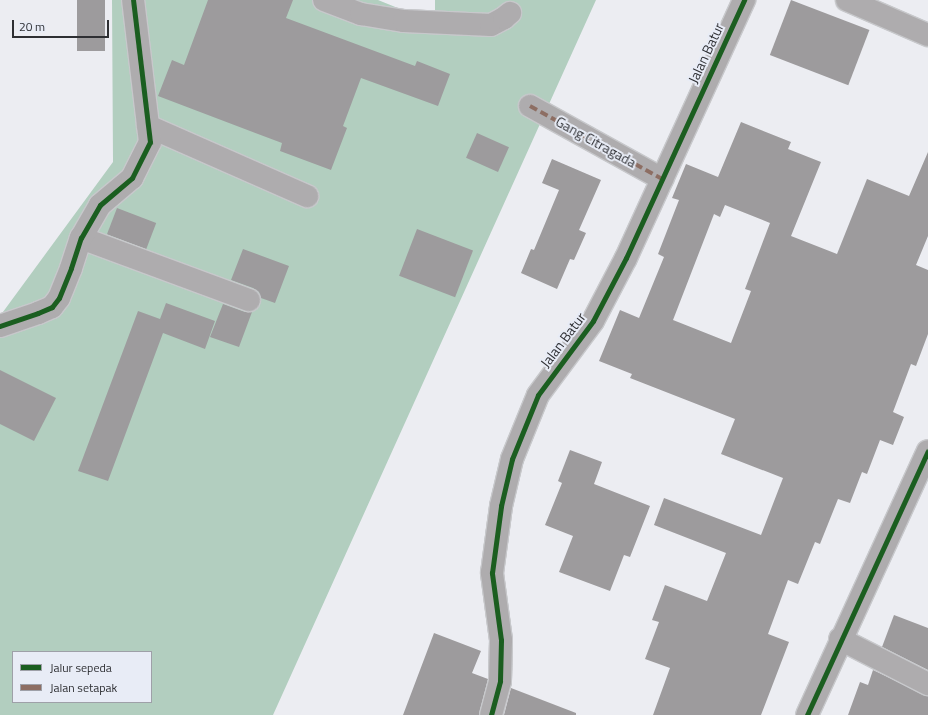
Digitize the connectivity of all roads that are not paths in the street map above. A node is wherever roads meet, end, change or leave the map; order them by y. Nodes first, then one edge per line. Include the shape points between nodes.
1 (134, 0) edge
2 (324, 0) edge
3 (744, 0) edge
4 (847, 0) edge
5 (510, 13) dead end
6 (928, 35) edge
7 (530, 106) dead end
8 (148, 126) junction
9 (662, 179) junction
10 (307, 196) dead end
11 (81, 238) junction
12 (249, 300) dead end
13 (0, 326) edge
14 (928, 451) edge
15 (840, 639) junction
16 (928, 684) edge
17 (491, 715) edge
18 (807, 715) edge

1 - 8 street
2 - 5 street via 361,14 404,21 491,25
3 - 9 street, Jalan Batur
4 - 6 street
7 - 9 street, Gang Citragada
8 - 10 street
8 - 11 street via 150,142 140,165 132,178 100,205
9 - 17 street, Jalan Batur via 626,258 593,321 538,395 512,459 500,506 492,573 501,640 500,681
11 - 12 street
11 - 13 street via 59,298 52,306
14 - 15 street
15 - 16 street
15 - 18 street

